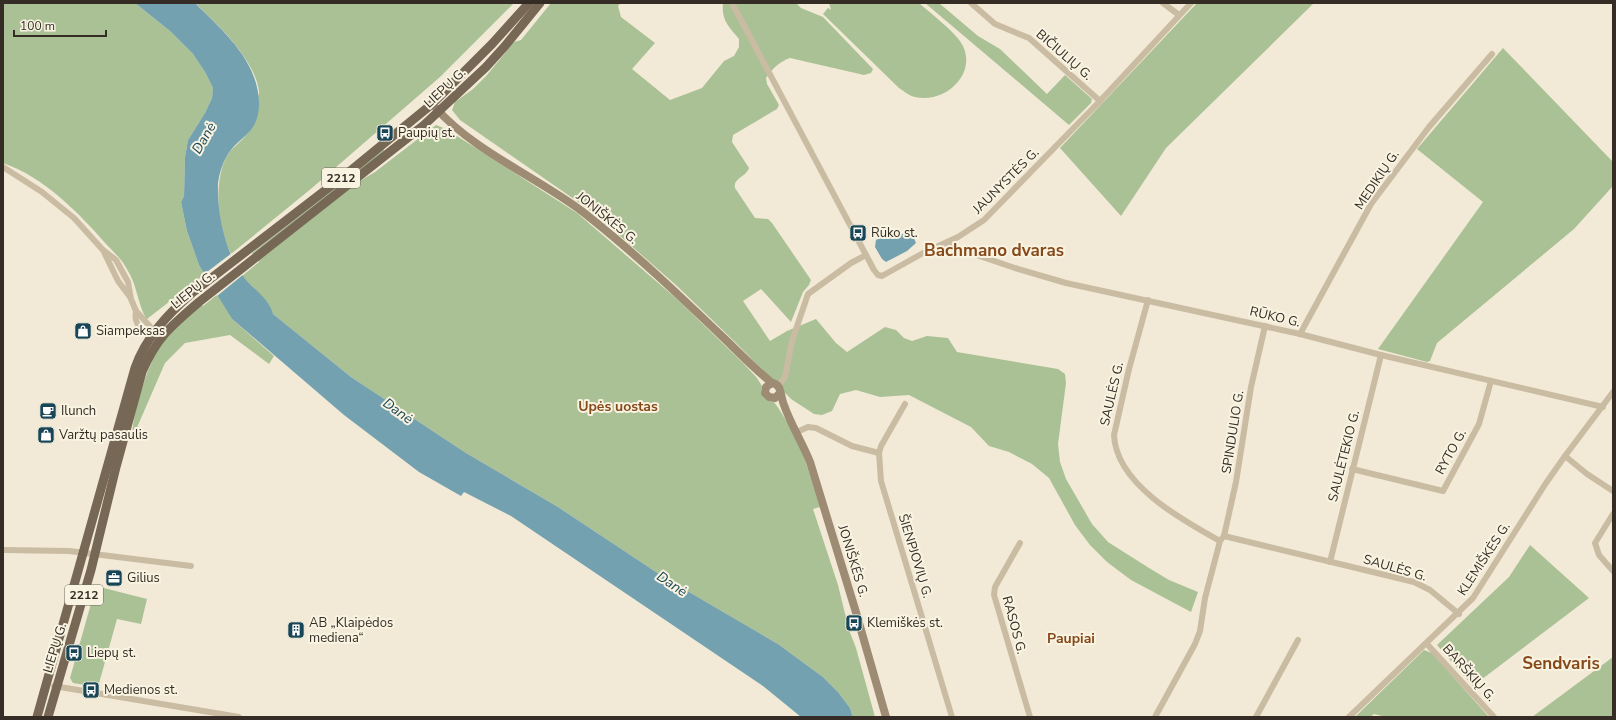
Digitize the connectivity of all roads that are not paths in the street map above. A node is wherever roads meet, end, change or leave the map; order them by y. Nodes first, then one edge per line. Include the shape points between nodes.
1 (529, 3) edge
2 (540, 3) edge
3 (732, 3) edge
4 (971, 3) edge
5 (1163, 3) edge
6 (1191, 3) edge
7 (1180, 15) junction
8 (1492, 54) dead end
9 (1100, 101) junction
10 (432, 104) junction
11 (439, 112) junction
12 (3, 168) edge
13 (944, 244) junction
14 (102, 249) junction
15 (866, 255) junction
16 (131, 299) junction
17 (1148, 300) junction
18 (136, 311) junction
19 (1265, 326) junction
20 (1300, 334) junction
21 (156, 336) junction
22 (1381, 355) junction
23 (1491, 381) junction
24 (772, 385) junction
25 (1613, 392) edge
26 (780, 394) junction
27 (772, 398) junction
28 (906, 404) dead end
29 (1603, 407) junction
30 (788, 415) junction
31 (797, 432) junction
32 (880, 453) junction
33 (1565, 456) junction
34 (1352, 469) junction
35 (1613, 490) edge
36 (1613, 514) edge
37 (1222, 538) junction
38 (1020, 543) dead end
39 (3, 550) edge
40 (83, 553) junction
41 (95, 554) junction
42 (1330, 562) junction
43 (191, 566) dead end
44 (1613, 571) edge
45 (1459, 614) junction
46 (1298, 640) dead end
47 (1427, 644) junction
48 (46, 685) junction
49 (57, 687) junction
50 (37, 717) edge
51 (48, 717) edge
52 (239, 717) edge
53 (886, 717) edge
54 (952, 717) edge
55 (1030, 717) edge
56 (1155, 717) edge
57 (1256, 717) edge
58 (1349, 717) edge
59 (1494, 717) edge

1 - 10 main road, LIEPŲ G. / 2212
2 - 11 main road, LIEPŲ G. / 2212 via 490,62
3 - 15 street, JAUNYSTĖS G.
4 - 9 street, BIČIULIŲ G. via 995,24 1029,38
5 - 7 street
6 - 7 street, JAUNYSTĖS G.
7 - 9 street, JAUNYSTĖS G.
8 - 20 street, MEDIKIŲ G. via 1429,127 1371,204
9 - 13 street, JAUNYSTĖS G. via 984,220
10 - 11 main road, JONIŠKĖS G.
10 - 21 main road, LIEPŲ G. / 2212 via 349,172 192,293 176,307
11 - 21 main road, LIEPŲ G. / 2212
11 - 24 main road, JONIŠKĖS G. via 470,138 582,212 647,267
12 - 14 street via 42,192 74,218
13 - 15 street, JAUNYSTĖS G. via 882,276 878,275
13 - 17 street, RŪKO G. via 1066,283
14 - 16 street via 118,281
14 - 16 street via 116,260 123,271
15 - 24 street via 808,294 792,341 785,377
16 - 18 street
17 - 19 street, RŪKO G.
17 - 37 street, SAULĖS G. via 1129,369 1114,445 1126,469 1161,506 1187,523
18 - 21 street
18 - 21 street via 137,324 141,329
19 - 20 street, RŪKO G.
19 - 37 street, SPINDULIO G. via 1255,367 1236,482
20 - 22 street, RŪKO G.
21 - 40 main road, LIEPŲ G. / 2212 via 140,352
21 - 41 main road, LIEPŲ G. / 2212 via 142,372
22 - 23 street, RŪKO G.
22 - 34 street, SAULĖTEKIO G.
23 - 29 street, RŪKO G.
23 - 34 street, RYTO G. via 1479,424 1443,490
24 - 26 main road via 780,388
24 - 27 main road via 765,392
25 - 29 street, KLEMIŠKĖS G.
26 - 27 main road
26 - 30 main road, JONIŠKĖS G.
27 - 30 main road, JONIŠKĖS G.
28 - 32 street, ŠIENPJOVIŲ G. via 881,446
29 - 33 street, KLEMIŠKĖS G.
30 - 31 main road, JONIŠKĖS G.
31 - 32 street via 808,427 816,428 852,446
31 - 53 main road, JONIŠKĖS G. via 810,462
32 - 54 street, ŠIENPJOVIŲ G. via 884,493
33 - 35 street
33 - 45 street, KLEMIŠKĖS G. via 1482,587
34 - 42 street, SAULĖTEKIO G.
36 - 44 street via 1595,543 1599,555
37 - 42 street, SAULĖS G.
37 - 56 street, SPINDULIO G. via 1205,598 1200,631
38 - 55 street, RASOS G. via 996,587 994,596
39 - 40 street
40 - 41 street
40 - 48 main road, LIEPŲ G. / 2212
41 - 43 street
41 - 49 main road, LIEPŲ G. / 2212
42 - 45 street, SAULĖS G. via 1414,582 1452,606
45 - 47 street, KLEMIŠKĖS G.
46 - 57 street
47 - 58 street, KLEMIŠKĖS G.
47 - 59 street, BARŠKIŲ G.
48 - 49 street
48 - 50 main road, LIEPŲ G. / 2212
49 - 51 main road, LIEPŲ G. / 2212
49 - 52 street

